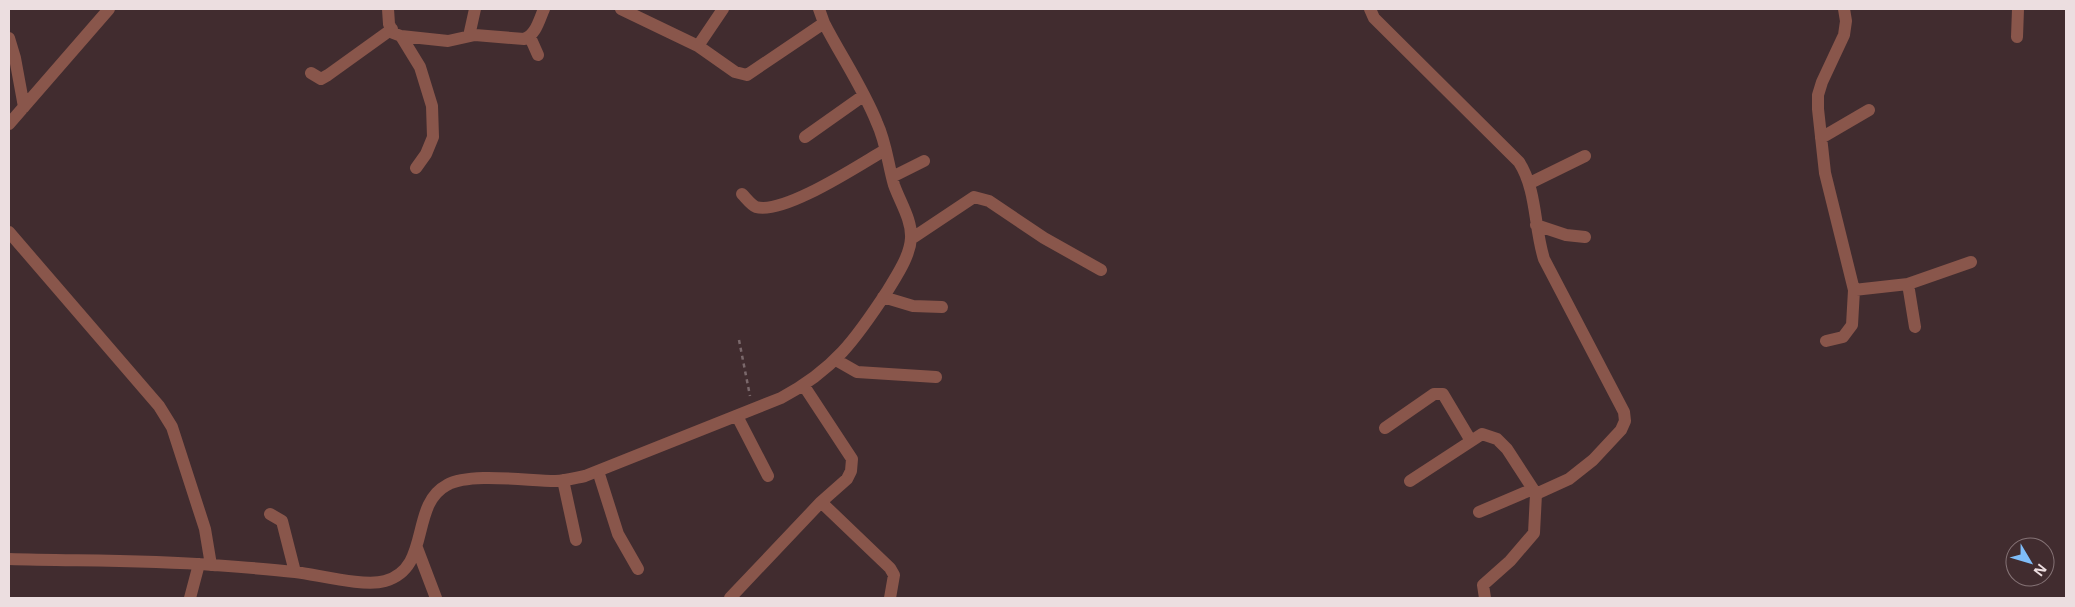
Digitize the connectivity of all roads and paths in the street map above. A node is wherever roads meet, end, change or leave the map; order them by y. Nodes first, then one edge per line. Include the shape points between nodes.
1 (109, 9) edge
2 (388, 9) edge
3 (475, 9) edge
4 (544, 9) edge
5 (621, 9) edge
6 (723, 9) edge
7 (819, 9) edge
8 (1370, 9) edge
9 (1844, 9) edge
10 (2018, 9) edge
11 (824, 23) junction
12 (396, 33) junction
13 (469, 36) junction
14 (530, 37) junction
15 (2017, 37) dead end
16 (9, 38) edge
17 (698, 46) junction
18 (538, 55) dead end
19 (311, 73) dead end
20 (863, 96) junction
21 (24, 107) junction
22 (1869, 110) dead end
23 (9, 124) edge
24 (805, 137) dead end
25 (1821, 138) junction
26 (885, 150) junction
27 (1584, 156) dead end
28 (924, 161) dead end
29 (416, 168) dead end
30 (892, 177) junction
31 (1530, 183) junction
32 (742, 194) dead end
33 (1536, 225) junction
34 (9, 232) edge
35 (1585, 237) dead end
36 (912, 238) junction
37 (1971, 262) dead end
38 (1100, 270) dead end
39 (1908, 284) junction
40 (1854, 290) junction
41 (883, 297) junction
42 (942, 307) dead end
43 (1916, 327) dead end
44 (740, 340) dead end
45 (1826, 341) dead end
46 (836, 360) junction
47 (936, 377) dead end
48 (804, 386) junction
49 (752, 410) junction
50 (737, 416) junction
51 (1385, 428) dead end
52 (1471, 441) junction
53 (598, 471) junction
54 (768, 476) dead end
55 (563, 480) junction
56 (1410, 481) dead end
57 (1535, 492) junction
58 (821, 502) junction
59 (1479, 512) dead end
60 (270, 514) dead end
61 (576, 540) dead end
62 (417, 548) junction
63 (9, 559) edge
64 (205, 564) junction
65 (638, 569) dead end
66 (295, 572) junction
67 (190, 598) edge
68 (436, 598) edge
69 (730, 598) edge
70 (890, 598) edge
71 (1485, 598) edge

1 - 21 street
2 - 12 street via 389,24
3 - 13 street
4 - 14 street
5 - 17 street
6 - 17 street
7 - 11 street
8 - 31 street via 1374,18 1519,162
9 - 25 street via 1844,35 1818,95
10 - 15 street
11 - 17 street via 747,75 735,72
11 - 20 street
12 - 13 street via 448,41
12 - 19 street via 321,79
12 - 29 street via 420,67 432,106 433,137
13 - 14 street
14 - 18 street
16 - 21 street
20 - 24 street
20 - 26 street via 877,122
21 - 23 street
22 - 25 street
25 - 40 street via 1825,173
26 - 30 street
26 - 32 street via 791,202 771,208 754,206
27 - 31 street
28 - 30 street
30 - 36 street
31 - 33 street
33 - 35 street
33 - 57 street via 1544,259 1624,412 1625,421 1621,430 1581,470
34 - 64 street via 159,406 172,427 205,529
36 - 38 street via 974,197 989,201
36 - 41 street via 908,254
37 - 39 street
39 - 40 street
39 - 43 street
40 - 45 street via 1852,325 1843,337
41 - 42 street via 913,306
41 - 46 street via 862,331
44 - 49 path
46 - 47 street via 857,372
46 - 48 street
48 - 49 street
48 - 58 street via 852,459 847,479
49 - 50 street
50 - 53 street
50 - 54 street
51 - 52 street via 1434,394 1443,394
52 - 56 street
52 - 57 street via 1482,434 1497,440
53 - 55 street
53 - 65 street via 618,534
55 - 61 street
55 - 62 street via 473,479 446,485 427,507
57 - 59 street
57 - 71 street via 1534,533 1483,586
58 - 69 street
58 - 70 street via 890,568 894,574
60 - 66 street via 282,521
62 - 66 street via 411,562 399,575 385,581 369,583
62 - 68 street
63 - 64 street
64 - 66 street
64 - 67 street

